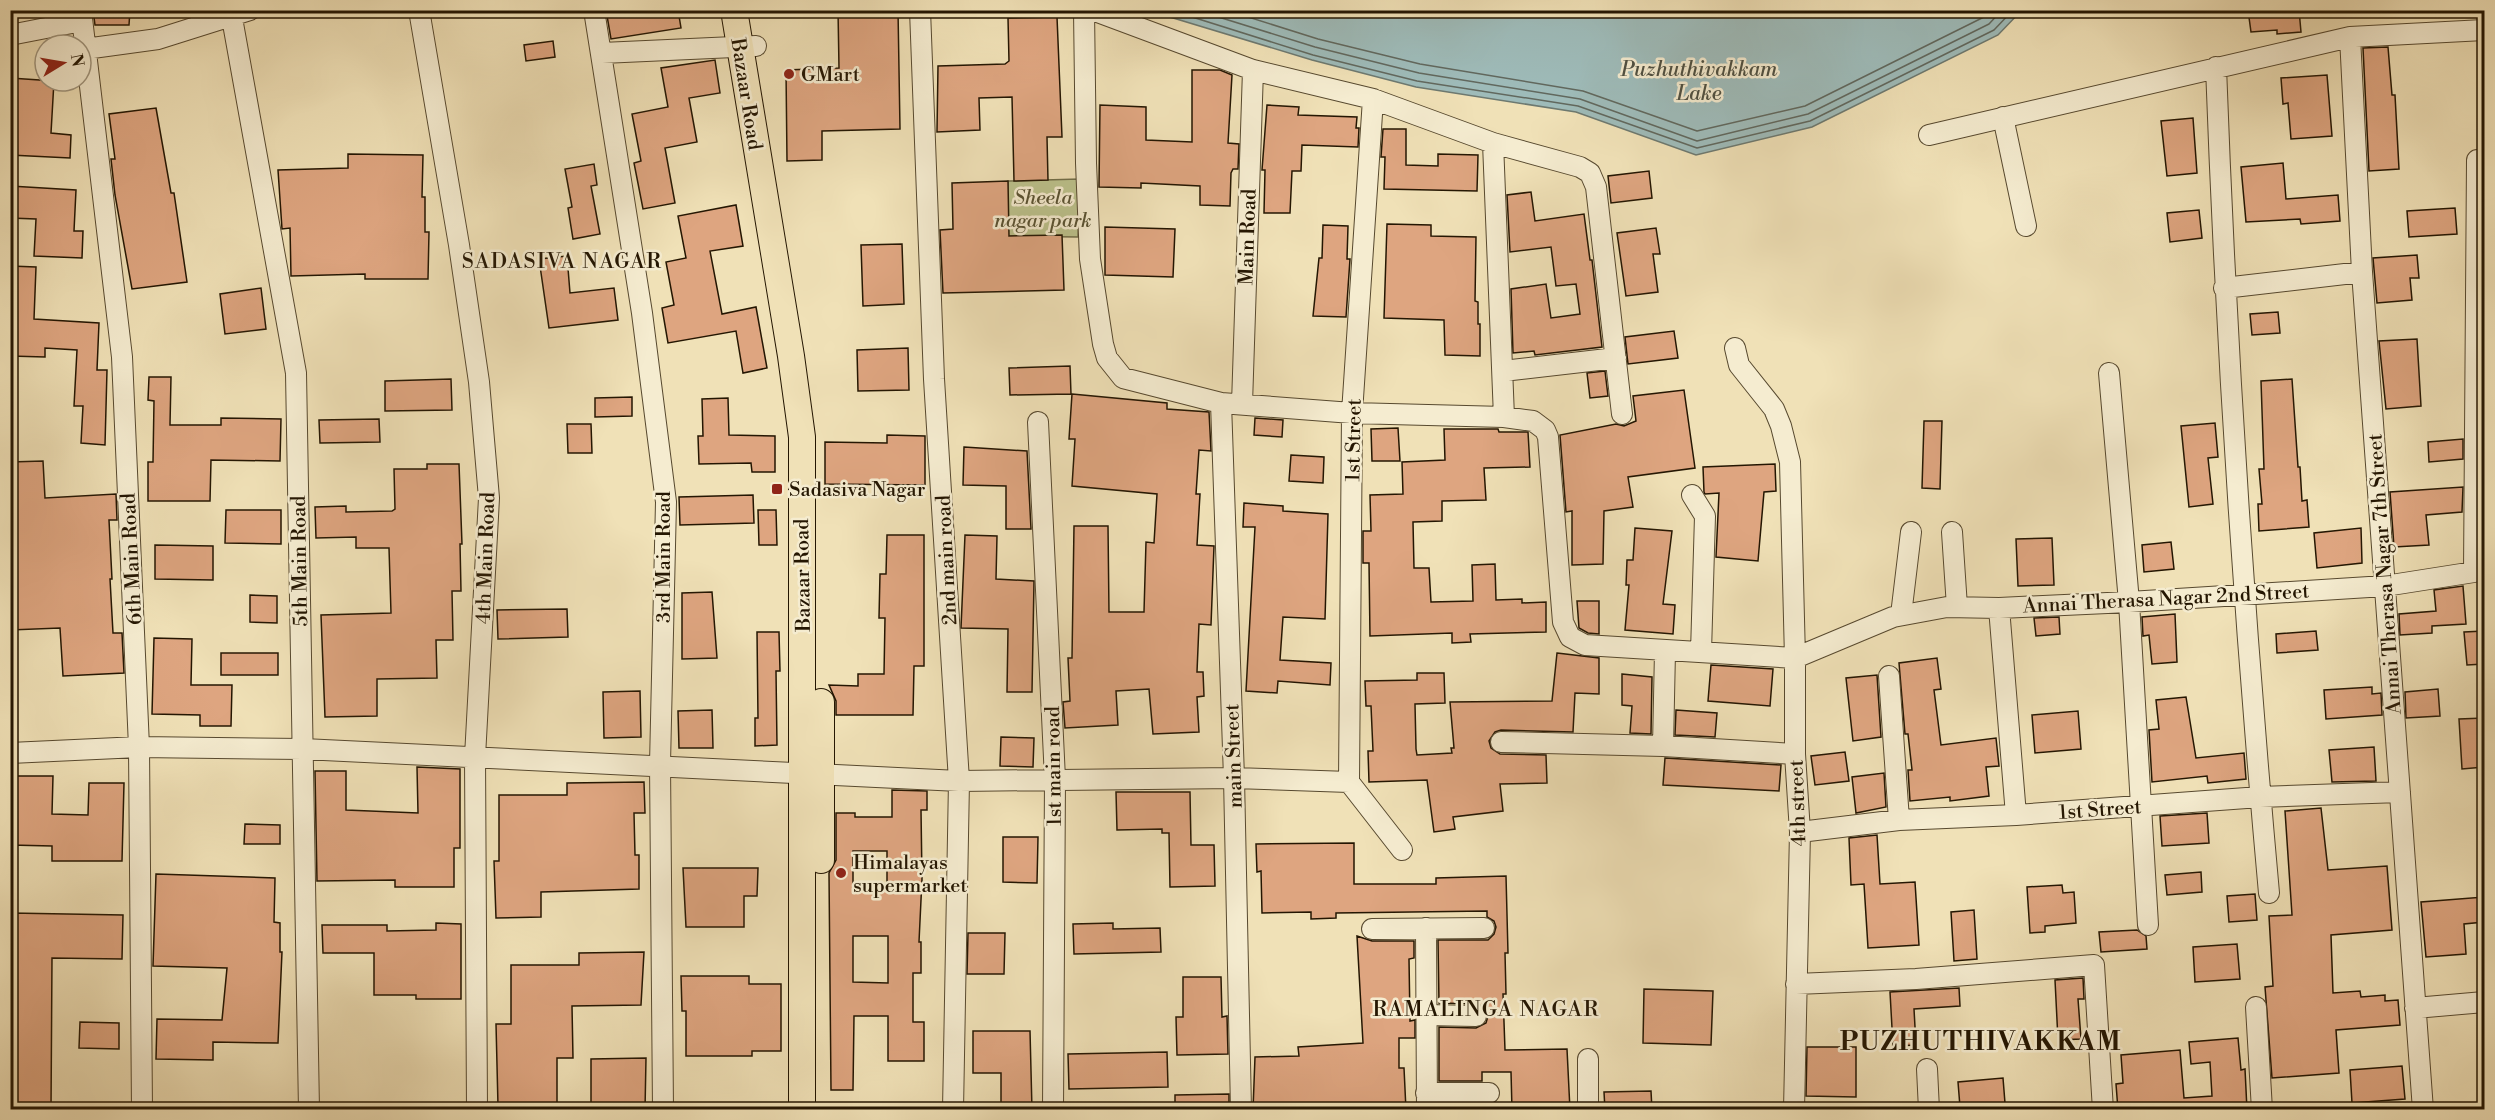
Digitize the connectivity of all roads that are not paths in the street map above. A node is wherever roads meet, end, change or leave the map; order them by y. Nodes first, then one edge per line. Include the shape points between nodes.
1 (250, 10) edge
2 (419, 10) edge
3 (594, 10) edge
4 (734, 10) edge
5 (750, 10) edge
6 (920, 10) edge
7 (1084, 10) edge
8 (1092, 10) edge
9 (81, 16) edge
10 (232, 18) junction
11 (2484, 30) edge
12 (84, 33) edge
13 (10, 35) edge
14 (2350, 37) junction
15 (748, 47) junction
16 (93, 48) edge
17 (602, 53) junction
18 (2216, 67) junction
19 (1253, 70) junction
20 (91, 93) edge
21 (1373, 99) junction
22 (2003, 117) junction
23 (1929, 135) dead end
24 (1493, 143) junction
25 (2477, 160) dead end
26 (2026, 226) dead end
27 (2362, 272) junction
28 (2224, 288) junction
29 (1735, 348) dead end
30 (1616, 358) junction
31 (1503, 371) junction
32 (2479, 372) edge
33 (2109, 373) dead end
34 (1221, 403) junction
35 (1242, 404) junction
36 (1352, 413) junction
37 (1622, 414) dead end
38 (1504, 417) junction
39 (1038, 422) dead end
40 (1692, 495) dead end
41 (1911, 532) dead end
42 (1952, 532) dead end
43 (2385, 586) junction
44 (2244, 592) junction
45 (2129, 602) junction
46 (1952, 607) junction
47 (1999, 608) junction
48 (1901, 615) junction
49 (1665, 651) junction
50 (1701, 652) junction
51 (1795, 658) junction
52 (1889, 676) dead end
53 (1502, 742) dead end
54 (1663, 746) junction
55 (139, 747) junction
56 (303, 749) junction
57 (10, 753) edge
58 (1795, 754) junction
59 (475, 757) junction
60 (660, 764) junction
61 (813, 774) junction
62 (1234, 778) junction
63 (1055, 779) junction
64 (959, 781) junction
65 (1349, 782) junction
66 (2400, 792) junction
67 (2260, 797) junction
68 (2140, 805) junction
69 (2016, 815) junction
70 (1899, 820) junction
71 (1800, 832) junction
72 (1401, 850) dead end
73 (2269, 893) dead end
74 (2148, 925) dead end
75 (1426, 928) junction
76 (1484, 928) dead end
77 (1372, 929) dead end
78 (1796, 984) junction
79 (2484, 1002) edge
80 (2256, 1007) dead end
81 (2415, 1008) junction
82 (1426, 1015) junction
83 (1476, 1016) dead end
84 (1588, 1059) dead end
85 (1927, 1069) dead end
86 (1489, 1093) dead end
87 (1426, 1101) edge
88 (141, 1110) edge
89 (309, 1110) edge
90 (477, 1110) edge
91 (663, 1110) edge
92 (802, 1110) edge
93 (816, 1110) edge
94 (953, 1110) edge
95 (1053, 1110) edge
96 (1241, 1110) edge
97 (1588, 1110) edge
98 (1794, 1110) edge
99 (1929, 1110) edge
100 (2103, 1110) edge
101 (2262, 1110) edge
102 (2423, 1110) edge

1 - 10 street
2 - 59 street, 4th Main Road via 459,245 489,498
3 - 17 street, 3rd Main Road
4 - 15 main road, Bazaar Road
5 - 15 main road, Bazaar Road
6 - 64 street, 2nd main road via 934,379
7 - 34 street via 1090,259 1107,358 1123,378
8 - 19 street
9 - 12 street, 6th Main Road
9 - 13 street
10 - 16 street via 158,39
10 - 56 street, 5th Main Road via 296,373
11 - 14 street
14 - 18 street
14 - 27 street, Annai Therasa Nagar 7th Street
15 - 17 street
15 - 61 main road, Bazaar Road via 802,437
17 - 60 street, 3rd Main Road via 666,502
18 - 22 street
18 - 28 street
19 - 21 street
19 - 35 street, Main Road
20 - 55 street, 6th Main Road via 122,357
21 - 24 street
21 - 36 street, 1st Street
22 - 23 street
22 - 26 street
24 - 30 street via 1580,167 1595,180
24 - 31 street
25 - 32 street
27 - 28 street
27 - 43 street, Annai Therasa Nagar 7th Street
28 - 44 street
29 - 51 street, 4th street via 1739,365 1774,410 1786,440 1790,462
30 - 31 street
30 - 37 street
31 - 38 street
32 - 43 street, Annai Therasa Nagar 2nd Street via 2474,572
33 - 45 street
34 - 35 street
34 - 62 street, main Street
35 - 36 street
36 - 38 street
36 - 65 street, 1st Street
38 - 49 street via 1533,421 1545,429 1548,437 1563,622 1570,637 1585,645
39 - 63 street, 1st main road
40 - 50 street via 1705,516
41 - 48 street
42 - 46 street
43 - 44 street, Annai Therasa Nagar 2nd Street
43 - 66 street, Annai Therasa Nagar 7th Street
44 - 45 street, Annai Therasa Nagar 2nd Street
44 - 67 street
45 - 47 street, Annai Therasa Nagar 2nd Street
45 - 68 street
46 - 47 street, Annai Therasa Nagar 2nd Street
46 - 48 street
47 - 69 street
48 - 51 street
49 - 50 street
49 - 54 street
50 - 51 street
51 - 58 street, 4th street
52 - 70 street
53 - 54 street
54 - 58 street
55 - 56 street
55 - 57 street
55 - 88 street, 6th Main Road
56 - 59 street
56 - 89 street, 5th Main Road
58 - 71 street, 4th street
59 - 60 street
59 - 90 street, 4th Main Road
60 - 61 street
60 - 91 street, 3rd Main Road
61 - 64 street
61 - 92 main road, Bazaar Road
61 - 93 main road, Bazaar Road
62 - 63 street
62 - 65 street
62 - 96 street, main Street
63 - 64 street
63 - 95 street, 1st main road
64 - 94 street, 2nd main road
65 - 72 street
66 - 67 street, 1st Street
66 - 81 street, Annai Therasa Nagar 7th Street
67 - 68 street, 1st Street
67 - 73 street
68 - 69 street, 1st Street
68 - 74 street
69 - 70 street, 1st Street
70 - 71 street, 1st Street
71 - 78 street, 4th street
75 - 76 street
75 - 77 street
75 - 82 street
78 - 98 street, 4th street
78 - 100 street via 2094,965
79 - 81 street
80 - 101 street
81 - 102 street, Annai Therasa Nagar 7th Street
82 - 83 street
82 - 87 street
84 - 97 street
85 - 99 street
86 - 87 street

